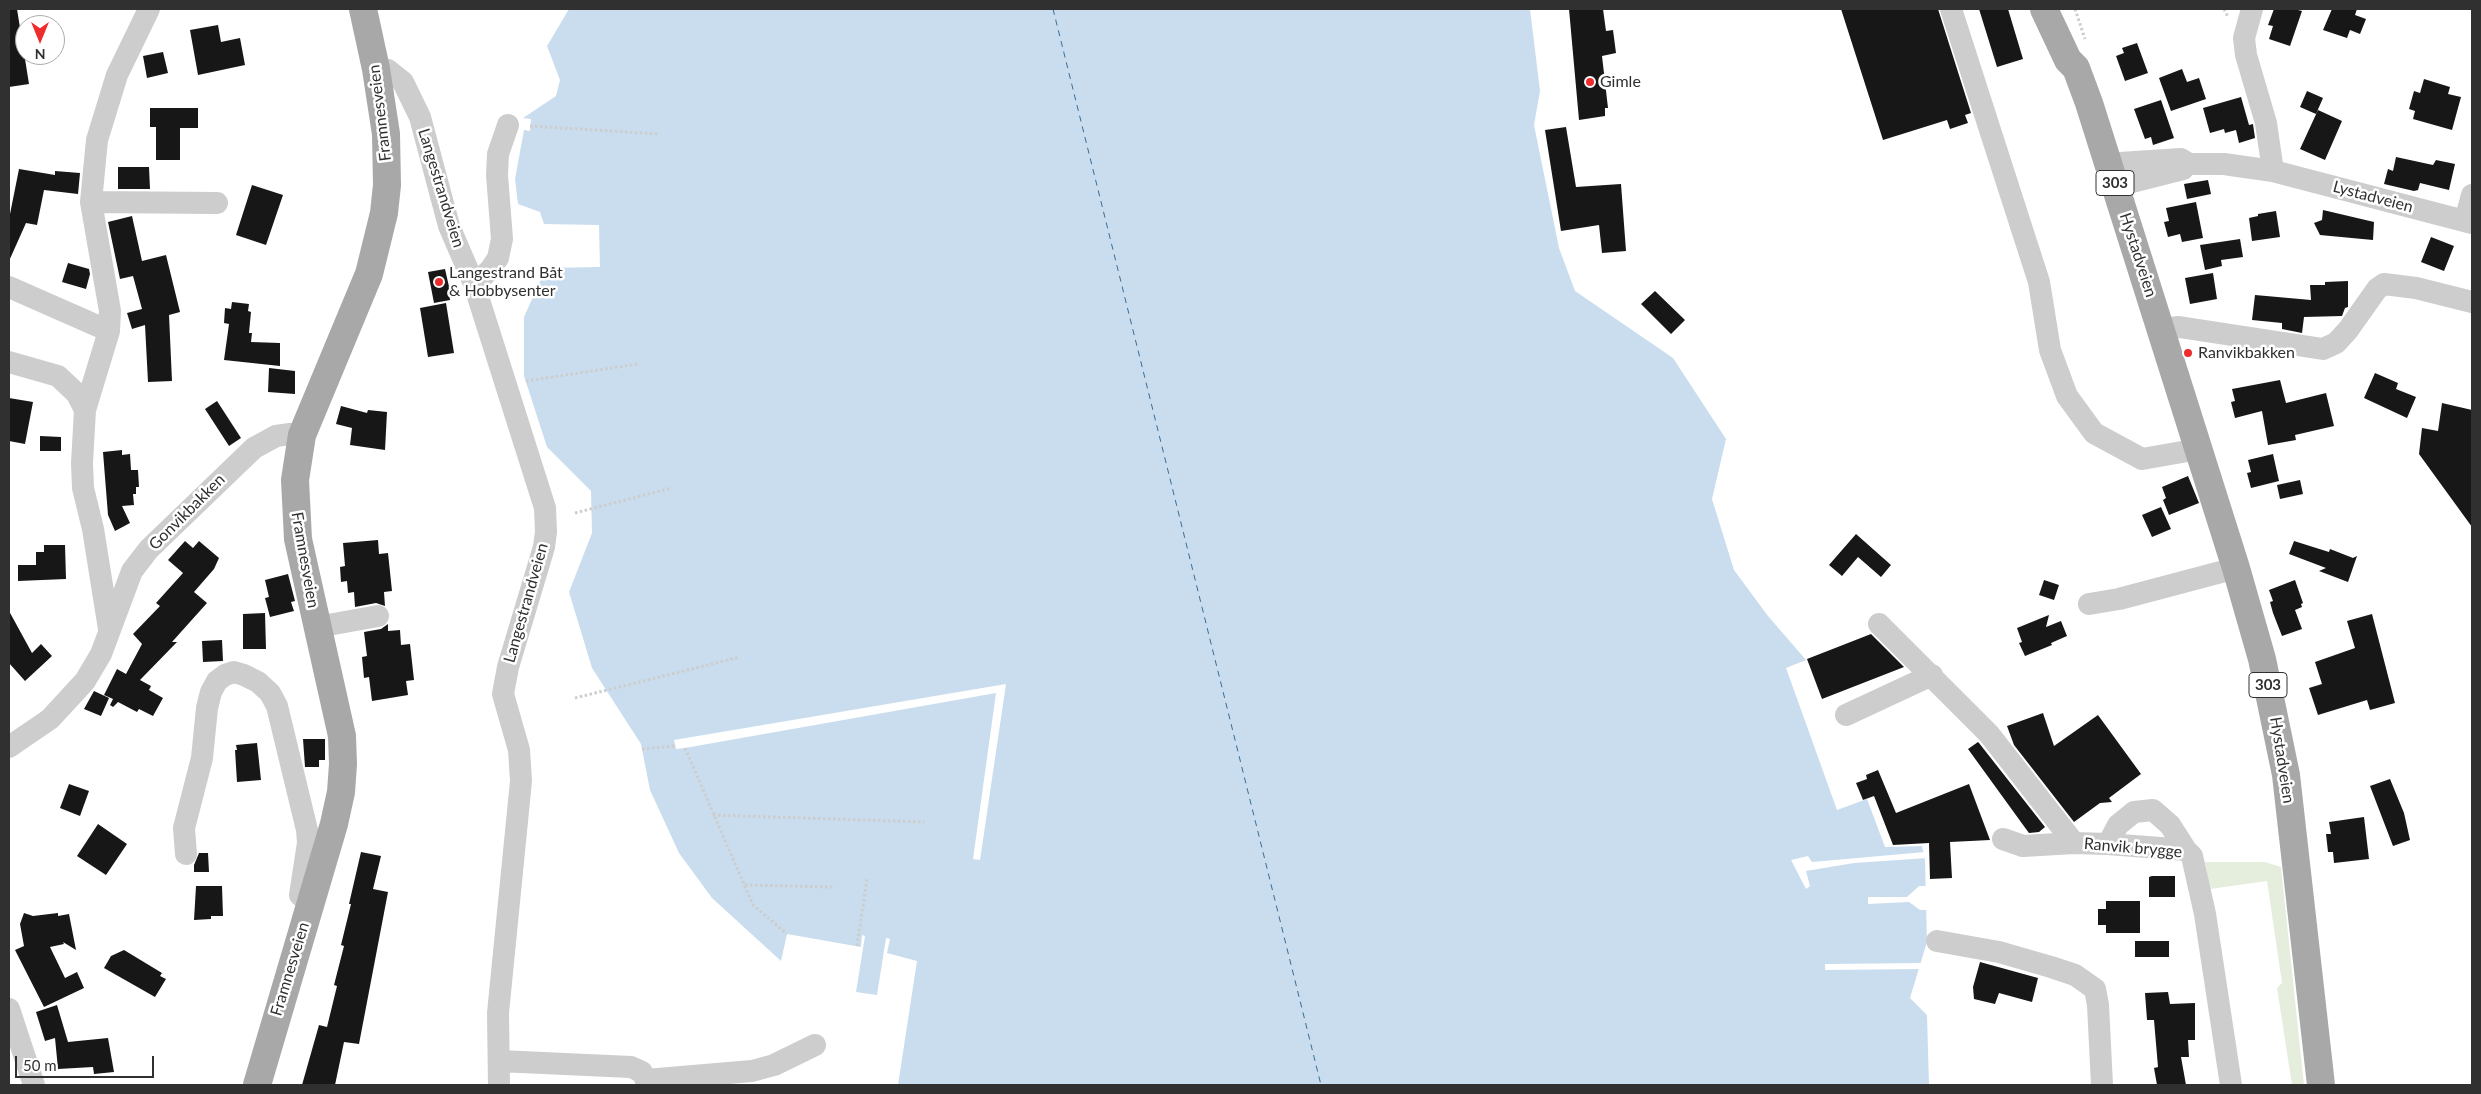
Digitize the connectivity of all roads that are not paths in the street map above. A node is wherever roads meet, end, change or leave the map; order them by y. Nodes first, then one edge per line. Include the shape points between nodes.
1 (149, 9) edge
2 (363, 9) edge
3 (1951, 9) edge
4 (2044, 9) edge
5 (2064, 9) edge
6 (2252, 9) edge
7 (2076, 68) junction
8 (376, 69) junction
9 (519, 125) road end
10 (2273, 171) junction
11 (2113, 176) junction
12 (2472, 195) edge
13 (91, 202) junction
14 (217, 203) dead end
15 (2468, 222) edge
16 (474, 284) junction
17 (9, 287) edge
18 (2472, 302) edge
19 (2162, 330) junction
20 (109, 331) junction
21 (9, 362) edge
22 (85, 410) junction
23 (302, 436) junction
24 (2199, 449) junction
25 (2236, 568) junction
26 (2089, 604) dead end
27 (378, 616) dead end
28 (1879, 624) dead end
29 (317, 627) junction
30 (109, 629) junction
31 (1932, 675) junction
32 (1846, 715) dead end
33 (9, 747) edge
34 (2002, 839) dead end
35 (2074, 843) junction
36 (2108, 844) junction
37 (2186, 850) junction
38 (186, 854) dead end
39 (310, 904) junction
40 (1937, 941) dead end
41 (9, 1009) edge
42 (815, 1045) dead end
43 (500, 1060) junction
44 (647, 1083) edge
45 (34, 1085) edge
46 (257, 1085) edge
47 (499, 1085) edge
48 (2102, 1085) edge
49 (2231, 1085) edge
50 (2321, 1085) edge

1 - 13 street, Gonvikbakken via 117,74 97,140
2 - 8 main road, Framnesveien
3 - 24 street via 2039,282 2050,350 2067,396 2094,433 2142,459
4 - 7 main road, Hystadveien / 303 via 2068,60
5 - 7 main road, Hystadveien / 303 via 2079,56
6 - 10 street via 2244,38 2246,55 2266,123
7 - 11 main road, Hystadveien / 303
8 - 16 street, Langestrandveien via 388,70 403,82 420,117 449,226
8 - 23 main road, Framnesveien via 386,134 384,213 366,282
9 - 16 street via 503,137 498,161 502,239 498,258
10 - 11 street, Lystadveien via 2224,164 2189,164 2181,159 2120,163
10 - 15 street, Lystadveien
11 - 19 main road, Hystadveien / 303
12 - 15 street
13 - 14 street
13 - 20 street, Gonvikbakken via 108,292
16 - 43 street, Langestrandveien via 540,490 546,532 503,694 519,750 521,781 498,1013
17 - 20 street
18 - 19 street via 2384,284 2336,343 2323,349 2179,327
19 - 24 main road, Hystadveien / 303
20 - 22 street, Gonvikbakken
21 - 22 street via 58,376 77,394
22 - 30 street, Gonvikbakken via 83,488
23 - 29 main road, Framnesveien via 295,480 298,539
23 - 30 street, Gonvikbakken via 276,436 254,448 174,523 132,571
24 - 25 main road, Hystadveien / 303
25 - 26 street
25 - 50 main road, Hystadveien / 303 via 2262,659 2286,775
27 - 29 street
28 - 31 street, Ranvik brygge
29 - 39 main road, Framnesveien via 336,706 343,764 334,824
30 - 33 street, Gonvikbakken via 101,654 72,698 50,719
31 - 32 street
31 - 35 street, Ranvik brygge via 1989,734
34 - 35 street via 2023,846
35 - 36 street, Ranvik brygge
36 - 37 street, Ranvik brygge
36 - 37 street via 2118,825 2134,812 2153,810 2170,825
37 - 49 street, Ranvik brygge via 2192,856 2205,914
38 - 39 street via 184,828 202,758 211,692 218,681 234,672 258,682 270,692 277,706 308,830 300,895
39 - 46 main road, Framnesveien
40 - 48 street via 2014,957 2075,975 2095,989
41 - 45 street
42 - 44 street via 774,1065 752,1071
43 - 44 street via 631,1067 642,1072
43 - 47 street, Langestrandveien

